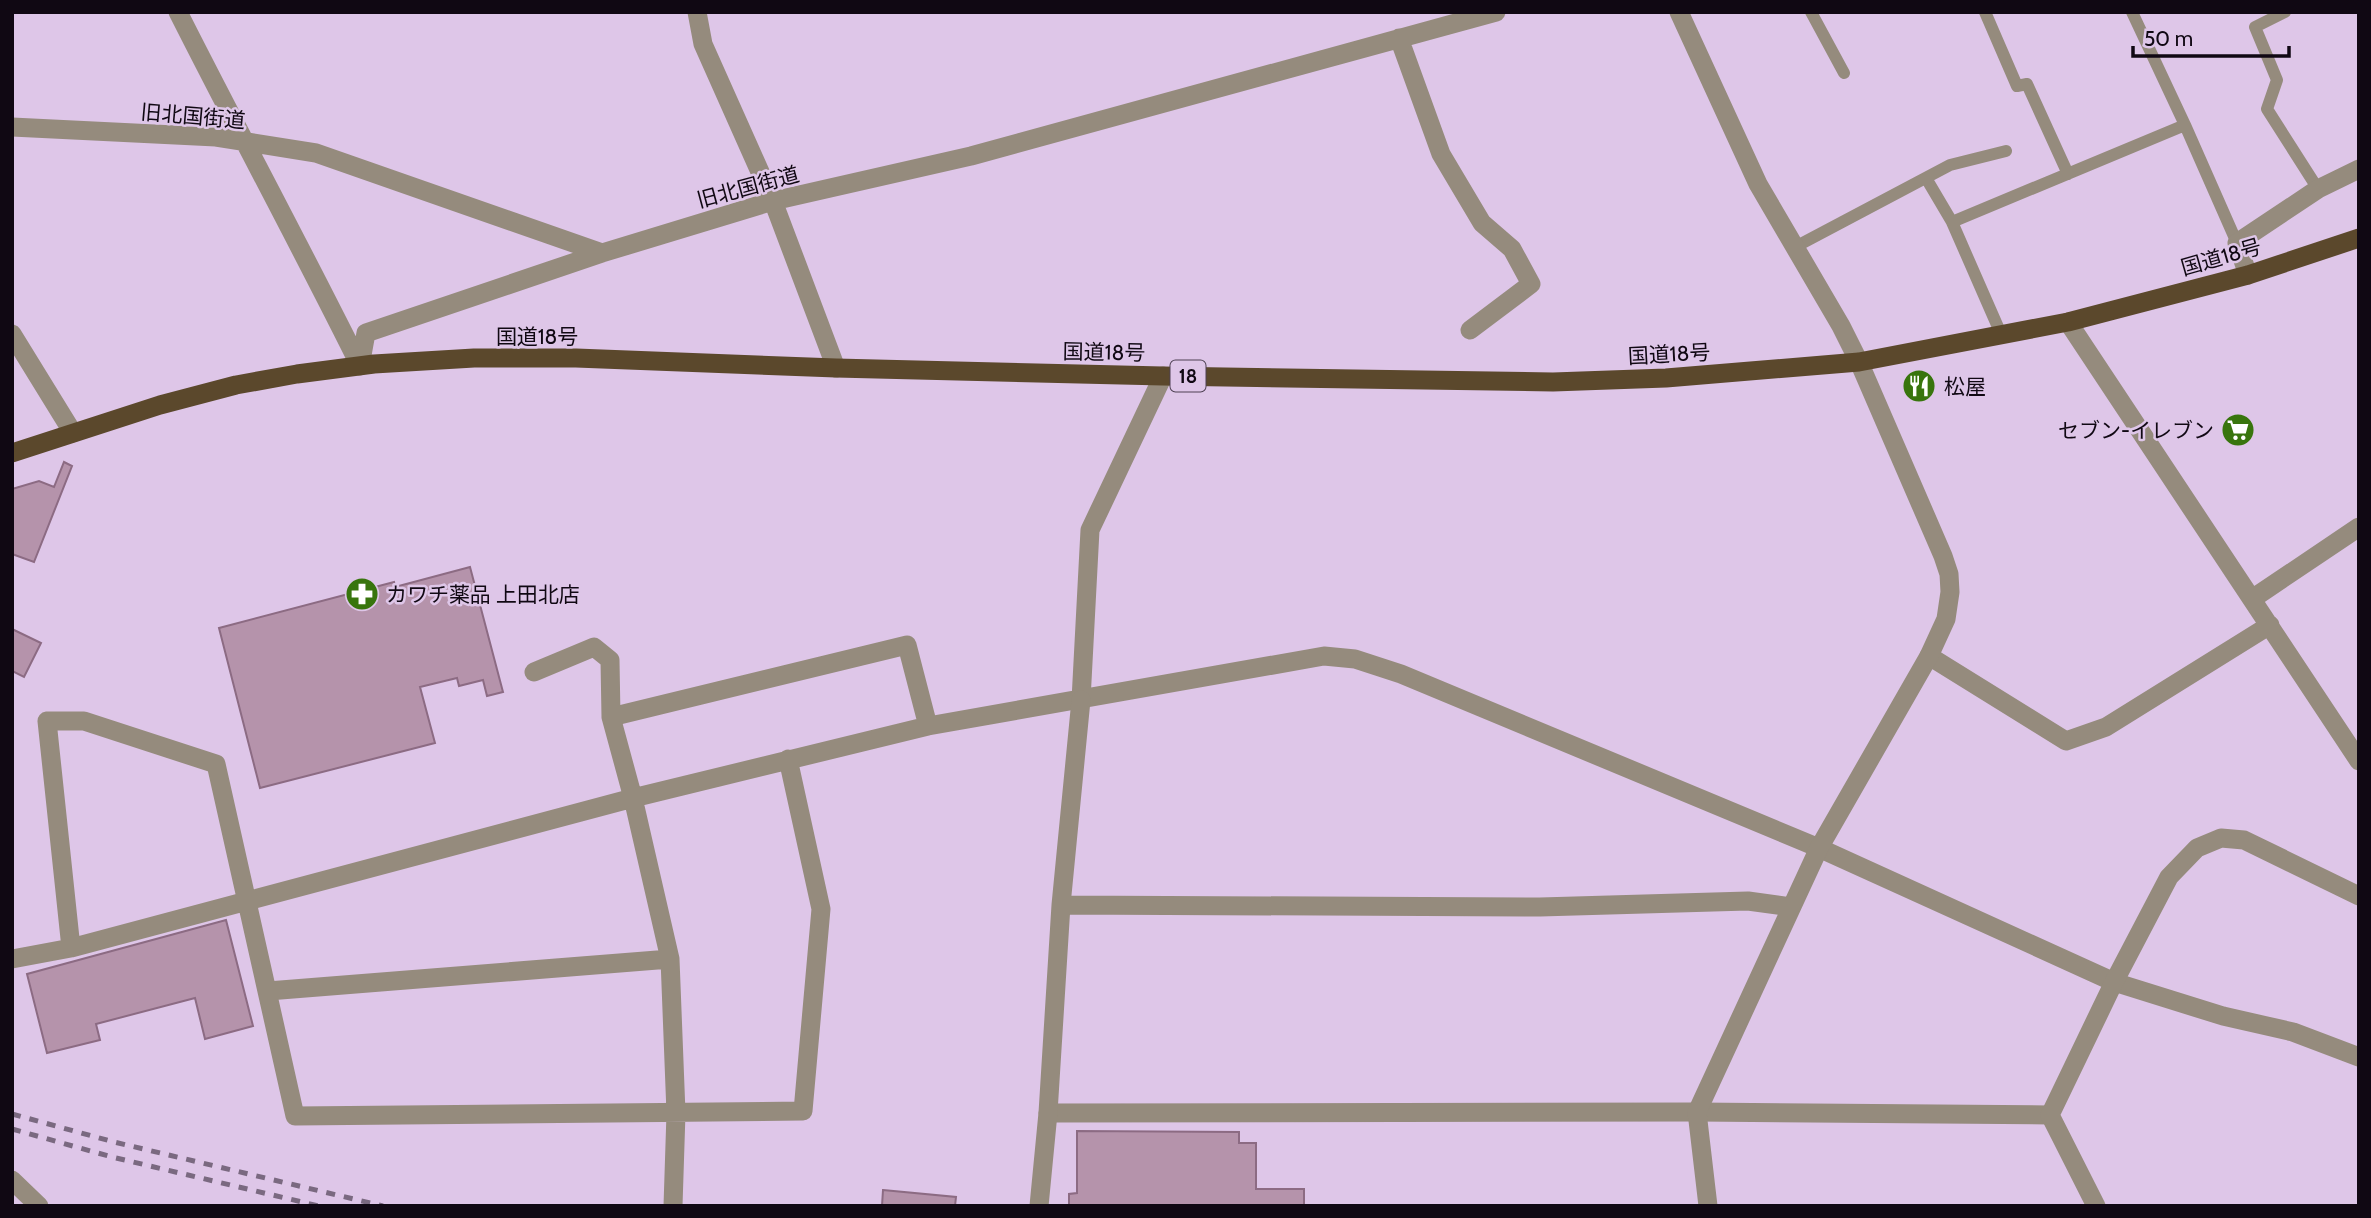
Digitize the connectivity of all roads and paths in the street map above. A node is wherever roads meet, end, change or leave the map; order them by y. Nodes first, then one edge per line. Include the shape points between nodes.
1 (178, 12) edge
2 (696, 12) edge
3 (1496, 12) edge
4 (1679, 12) edge
5 (1811, 12) edge
6 (1985, 12) edge
7 (2132, 12) edge
8 (2285, 12) edge
9 (1399, 38) junction
10 (1844, 73) dead end
11 (2185, 125) junction
12 (12, 127) edge
13 (244, 143) junction
14 (2006, 151) dead end
15 (2359, 169) edge
16 (2068, 174) junction
17 (1926, 178) junction
18 (2318, 190) junction
19 (773, 201) junction
20 (1952, 222) junction
21 (2359, 238) edge
22 (2237, 243) junction
23 (1795, 247) junction
24 (602, 253) junction
25 (2248, 275) junction
26 (2068, 322) junction
27 (1470, 330) dead end
28 (12, 334) edge
29 (2001, 334) junction
30 (1859, 362) junction
31 (360, 366) junction
32 (836, 368) junction
33 (1163, 376) junction
34 (73, 433) junction
35 (12, 453) edge
36 (2359, 527) edge
37 (2252, 599) junction
38 (2270, 625) junction
39 (1929, 656) junction
40 (534, 672) dead end
41 (1081, 700) junction
42 (611, 717) junction
43 (928, 726) junction
44 (788, 759) junction
45 (2359, 761) edge
46 (633, 799) junction
47 (1819, 848) junction
48 (2359, 896) edge
49 (246, 903) junction
50 (1061, 905) junction
51 (1791, 907) junction
52 (71, 948) junction
53 (12, 959) edge
54 (670, 959) junction
55 (2114, 982) junction
56 (268, 991) junction
57 (2359, 1057) edge
58 (1697, 1112) junction
59 (676, 1113) junction
60 (1048, 1113) junction
61 (2050, 1115) junction
62 (12, 1180) edge
63 (39, 1206) edge
64 (673, 1206) edge
65 (1039, 1206) edge
66 (1708, 1206) edge
67 (2096, 1206) edge

1 - 13 street
2 - 19 street via 712,67
3 - 9 street, 旧北国街道
4 - 23 street via 1758,184
5 - 10 lane
6 - 16 lane via 2017,86 2027,84
7 - 11 lane
8 - 18 lane via 2255,27 2277,80 2267,109
9 - 19 street, 旧北国街道 via 971,156
9 - 27 street via 1441,154 1482,223 1512,249 1531,284
11 - 16 lane
11 - 22 lane
12 - 13 street, 旧北国街道 via 216,137
13 - 24 street, 旧北国街道 via 316,153
13 - 31 street
14 - 17 lane via 1950,165
15 - 18 street
16 - 20 lane
17 - 20 lane
17 - 23 lane
18 - 22 street
19 - 24 street, 旧北国街道
19 - 32 street
20 - 29 lane
21 - 25 highway, 国道18号 / 18
22 - 25 street
23 - 30 street
24 - 31 street via 366,334
25 - 26 highway, 国道18号 / 18
26 - 29 highway, 国道18号 / 18
26 - 37 street
28 - 34 street
29 - 30 highway, 国道18号 / 18
30 - 33 highway, 国道18号 / 18 via 1553,382
30 - 39 street via 1949,574 1946,619
31 - 32 highway, 国道18号 / 18 via 474,358 576,358
31 - 34 highway, 国道18号 / 18 via 236,385
32 - 33 highway, 国道18号 / 18
33 - 41 street via 1090,530
34 - 35 highway, 国道18号 / 18
36 - 37 street
37 - 38 street
38 - 39 street via 2106,727 2066,741
38 - 45 street
39 - 47 street
40 - 42 street via 594,647 610,660
41 - 43 street
41 - 47 street via 1324,656 1355,659
41 - 50 street
42 - 43 street via 906,645
42 - 46 street
43 - 44 street
44 - 46 street
44 - 59 street via 821,909 803,1111
46 - 49 street
46 - 54 street
47 - 51 street
47 - 55 street
48 - 55 street via 2244,840 2221,838 2197,848 2169,877
49 - 52 street
49 - 52 street via 216,764 84,721 47,721
49 - 56 street
50 - 51 street via 1540,907 1748,901
50 - 60 street
51 - 58 street
52 - 53 street
54 - 56 street
54 - 59 street
55 - 57 street via 2293,1032
55 - 61 street
56 - 59 street via 295,1116
58 - 60 street
58 - 61 street
58 - 66 street
59 - 64 street
60 - 65 street
61 - 67 street
62 - 63 street

